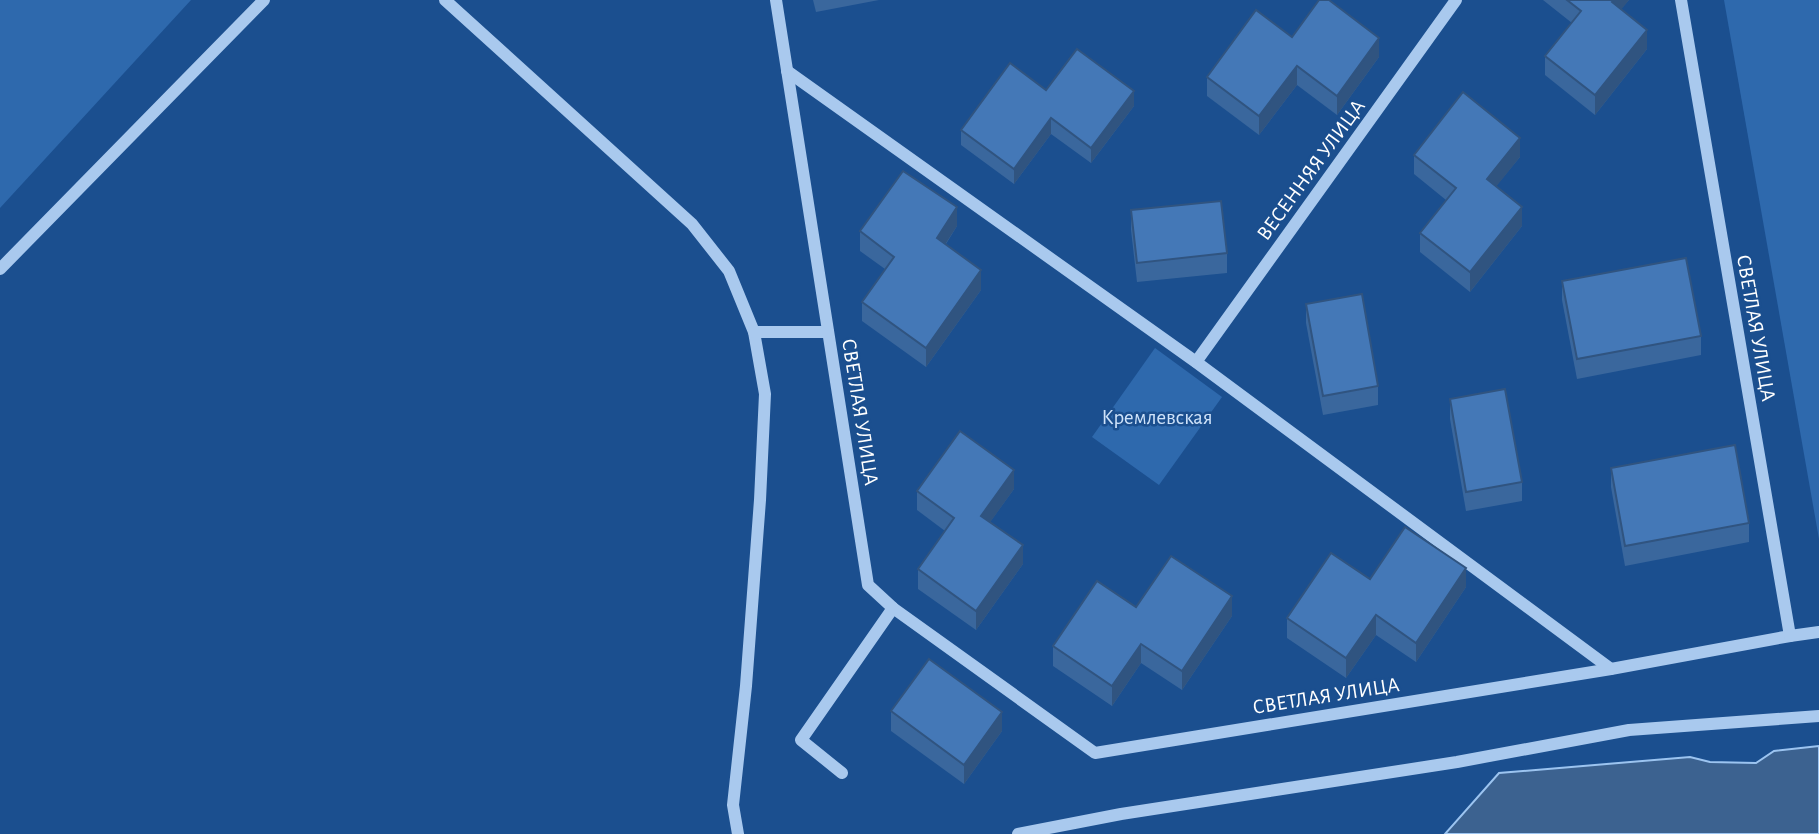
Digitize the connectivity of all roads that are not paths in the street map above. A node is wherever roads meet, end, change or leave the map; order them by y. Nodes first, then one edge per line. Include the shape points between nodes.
1 (264, 0) edge
2 (445, 0) edge
3 (776, 0) edge
4 (1456, 0) edge
5 (1681, 0) edge
6 (787, 71) junction
7 (0, 269) edge
8 (754, 332) junction
9 (828, 332) junction
10 (1196, 362) junction
11 (892, 608) junction
12 (1819, 632) edge
13 (1790, 636) junction
14 (1611, 669) junction
15 (1819, 716) edge
16 (842, 773) dead end
17 (738, 834) edge
18 (1018, 834) edge

1 - 7 street
2 - 8 street via 692,224 729,271
3 - 6 street, СВЕТЛАЯ УЛИЦА
4 - 10 street, ВЕСЕННЯЯ УЛИЦА
5 - 13 street, СВЕТЛАЯ УЛИЦА
6 - 9 street, СВЕТЛАЯ УЛИЦА
6 - 10 street
8 - 9 street
8 - 17 street via 765,394 750,633 733,805
9 - 11 street, СВЕТЛАЯ УЛИЦА via 868,585
10 - 14 street
11 - 14 street, СВЕТЛАЯ УЛИЦА via 1095,753
11 - 16 street via 802,740
12 - 13 street
13 - 14 street, СВЕТЛАЯ УЛИЦА
15 - 18 street via 1629,730

